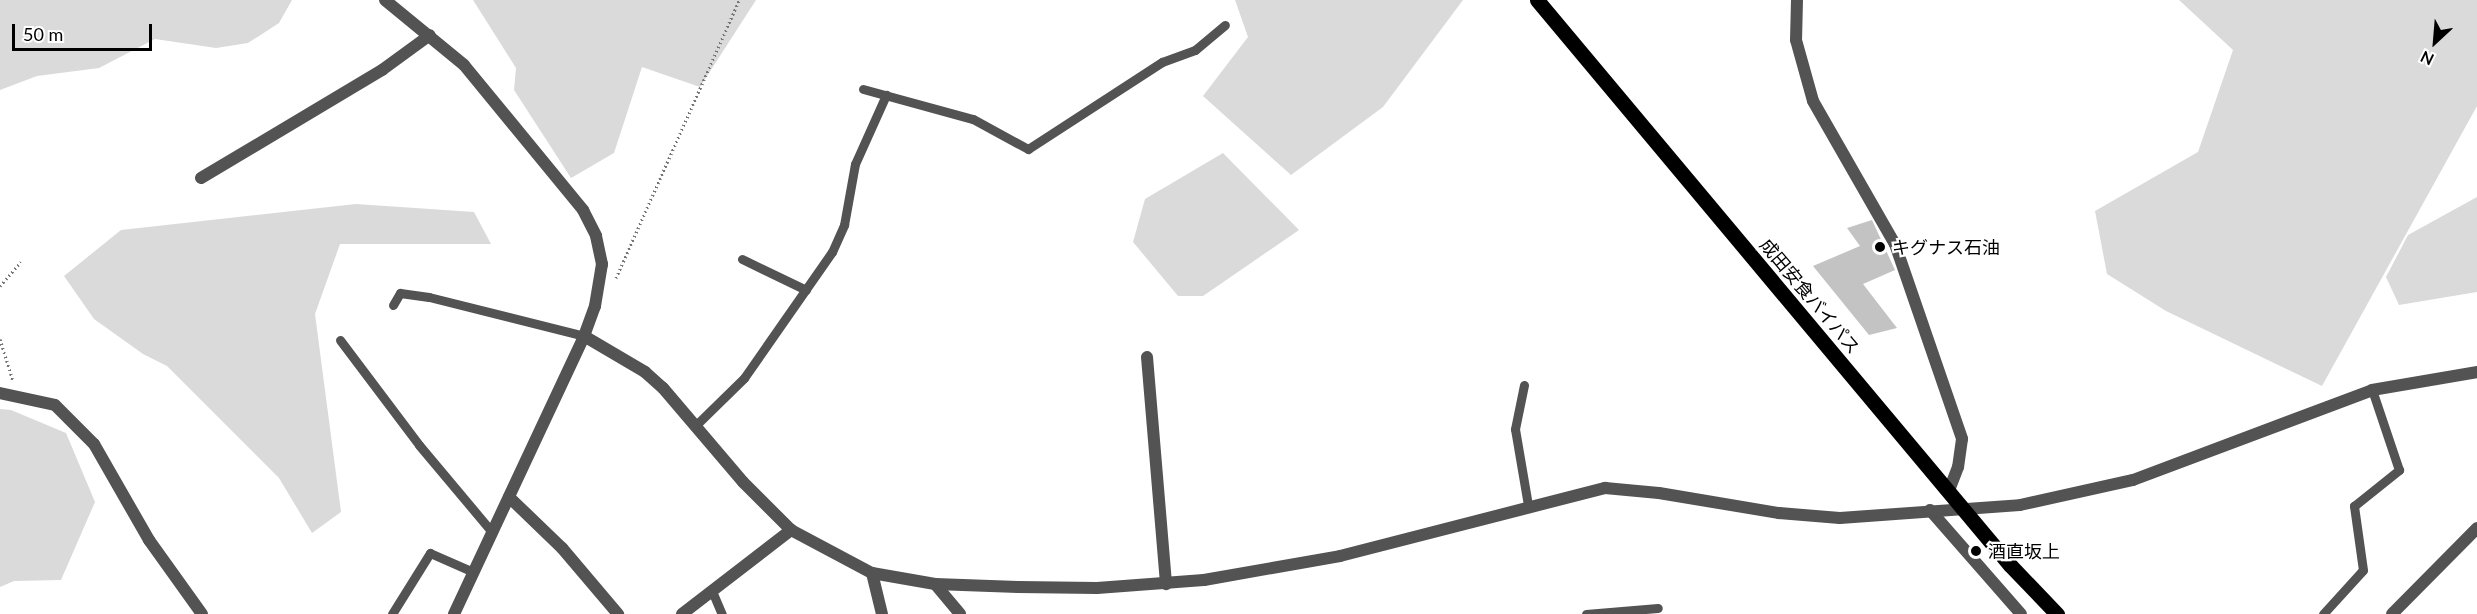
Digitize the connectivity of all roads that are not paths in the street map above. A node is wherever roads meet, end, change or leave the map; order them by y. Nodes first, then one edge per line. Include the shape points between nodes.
1 (385, 0) edge
2 (1537, 0) edge
3 (1797, 0) edge
4 (1225, 25) dead end
5 (430, 35) junction
6 (863, 89) dead end
7 (886, 95) junction
8 (201, 178) dead end
9 (742, 259) dead end
10 (806, 290) junction
11 (393, 305) dead end
12 (584, 336) junction
13 (340, 340) dead end
14 (1147, 357) dead end
15 (2477, 372) edge
16 (1524, 385) dead end
17 (2372, 390) junction
18 (0, 393) edge
19 (695, 426) junction
20 (1948, 491) junction
21 (509, 497) junction
22 (1528, 505) junction
23 (1962, 508) junction
24 (1930, 510) junction
25 (2477, 528) edge
26 (791, 530) junction
27 (492, 532) junction
28 (473, 572) junction
29 (872, 573) junction
30 (935, 584) junction
31 (1166, 584) junction
32 (712, 591) junction
33 (1658, 608) dead end
34 (202, 614) edge
35 (392, 614) edge
36 (454, 614) edge
37 (618, 614) edge
38 (682, 614) edge
39 (722, 614) edge
40 (882, 614) edge
41 (960, 614) edge
42 (1586, 614) edge
43 (2021, 614) edge
44 (2057, 614) edge
45 (2323, 614) edge
46 (2392, 614) edge

1 - 5 street
2 - 20 main road, 成田安食バイパス
3 - 20 street via 1796,40 1813,101 1895,244 1962,439 1958,467
4 - 7 lane via 1195,50 1162,62 1028,149 973,119
5 - 8 street via 382,70
5 - 12 street via 464,65 583,210 596,236 602,264 595,306
6 - 7 lane
7 - 10 lane via 855,164 844,225 832,252
9 - 10 lane
10 - 19 lane via 744,378
11 - 12 lane via 400,293 429,297
12 - 19 street via 645,372
12 - 21 street
13 - 27 lane via 419,445
14 - 31 street
15 - 17 street
16 - 22 lane via 1515,429
17 - 23 street via 2133,480 2020,505
17 - 45 lane via 2399,470 2354,506 2362,570
18 - 34 street via 55,405 94,444 148,540
19 - 26 street
20 - 23 main road, 成田安食バイパス
21 - 27 street
21 - 37 street via 562,548
22 - 24 street via 1605,488 1813,516
22 - 31 street via 1340,556
23 - 24 street
23 - 44 main road, 成田安食バイパス
24 - 43 street
25 - 46 street
26 - 29 street
26 - 32 street
27 - 28 street
28 - 35 lane via 430,553
28 - 36 street
29 - 30 street
29 - 40 street
30 - 31 street via 1097,588
30 - 41 street
32 - 38 street
32 - 39 lane
33 - 42 lane

